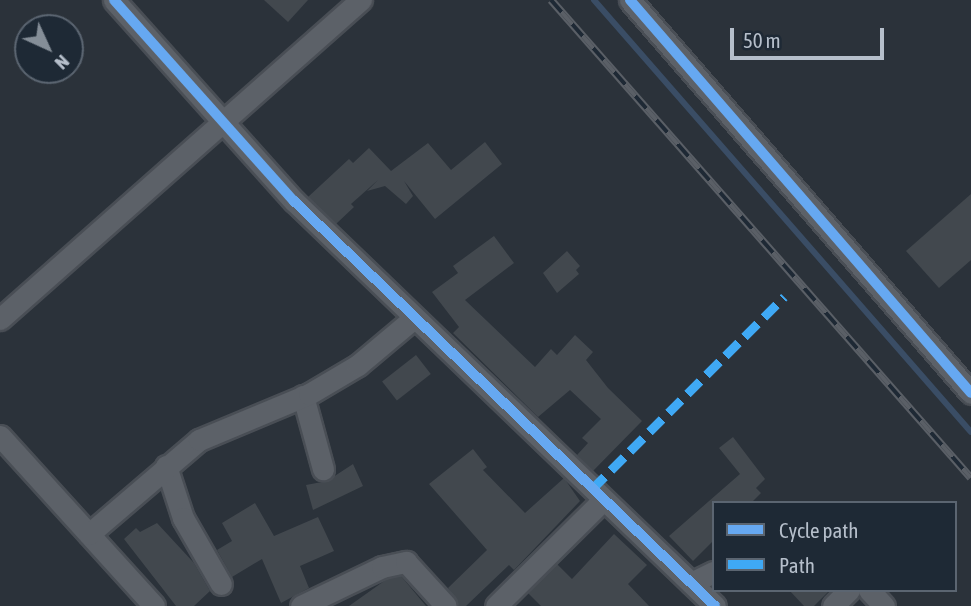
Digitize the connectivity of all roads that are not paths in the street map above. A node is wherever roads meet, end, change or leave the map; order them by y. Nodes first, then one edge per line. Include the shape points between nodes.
1 (114, 0) edge
2 (361, 0) edge
3 (630, 0) edge
4 (223, 124) junction
5 (414, 318) junction
6 (0, 319) edge
7 (971, 393) edge
8 (303, 396) junction
9 (0, 436) edge
10 (166, 466) junction
11 (323, 469) dead end
12 (603, 500) junction
13 (89, 534) junction
14 (712, 573) edge
15 (691, 583) junction
16 (221, 584) dead end
17 (847, 592) edge
18 (871, 592) edge
19 (154, 606) edge
20 (301, 606) edge
21 (446, 606) edge
22 (496, 606) edge
23 (715, 606) edge
24 (834, 606) edge
25 (884, 606) edge

1 - 4 street
2 - 4 street
3 - 7 street
4 - 5 street
4 - 6 street
5 - 8 street via 358,365
5 - 12 street
8 - 10 street via 199,440
8 - 11 street
9 - 13 street
10 - 13 street
10 - 16 street via 183,518
12 - 15 street
12 - 22 street
13 - 19 street
14 - 15 street
15 - 23 street
17 - 24 street
18 - 25 street
20 - 21 street via 382,567 406,562

